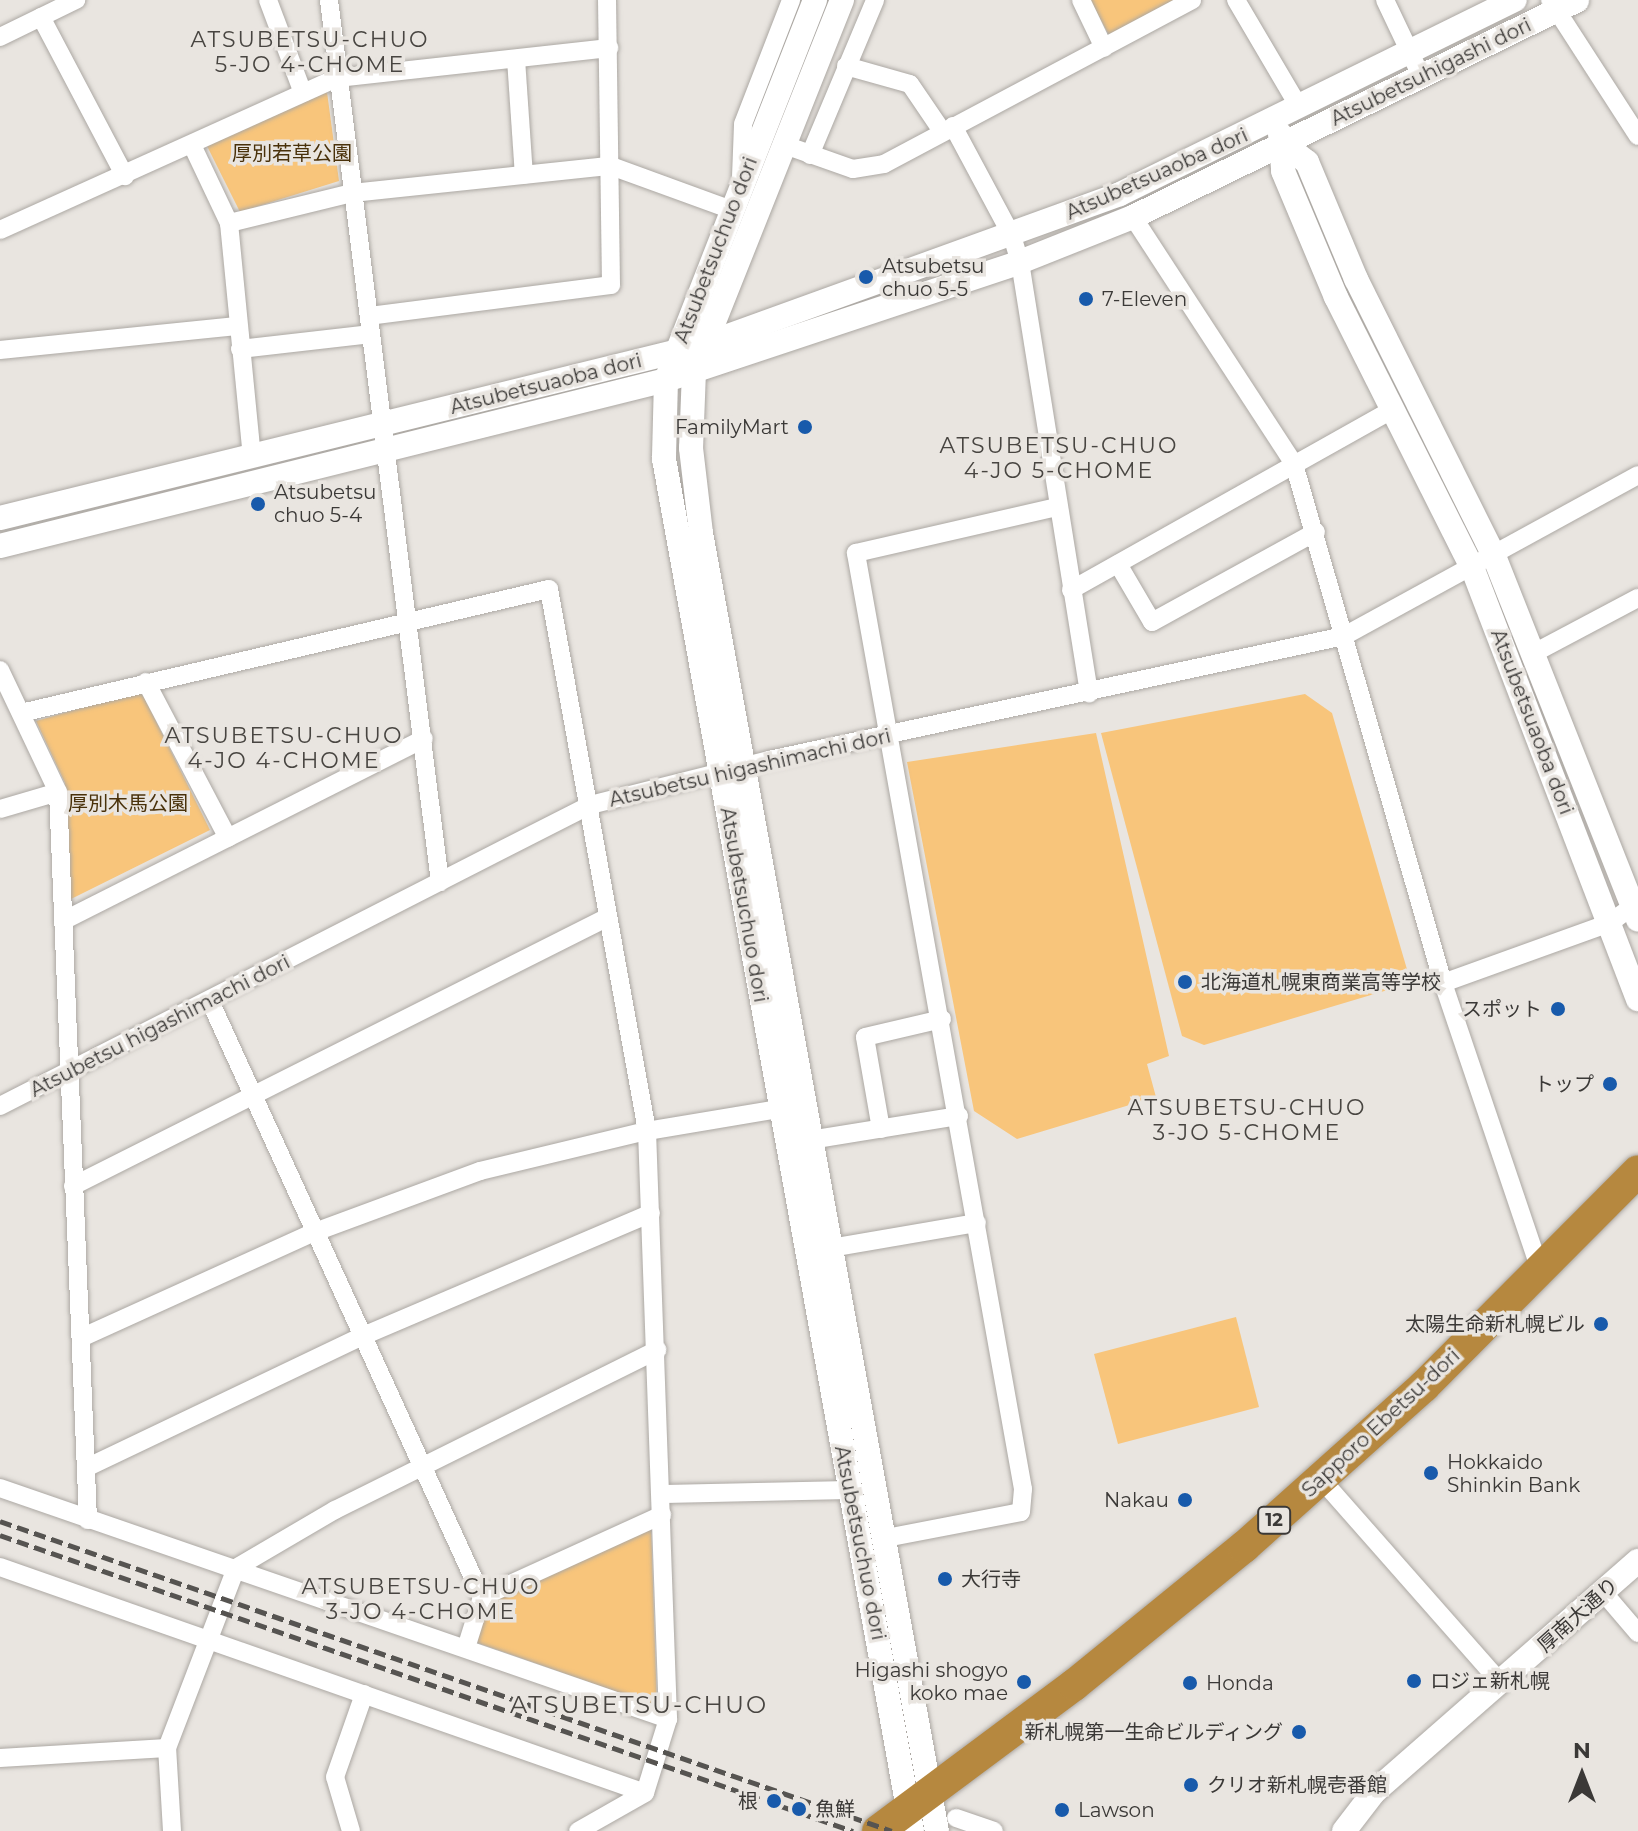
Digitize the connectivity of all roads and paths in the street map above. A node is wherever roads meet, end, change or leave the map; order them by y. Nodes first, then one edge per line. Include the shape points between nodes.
1 (76, 0) edge
2 (268, 0) edge
3 (329, 0) edge
4 (607, 0) edge
5 (791, 0) edge
6 (815, 0) edge
7 (842, 0) edge
8 (875, 0) edge
9 (1081, 0) edge
10 (1192, 0) edge
11 (1236, 0) edge
12 (1385, 0) edge
13 (1515, 0) edge
14 (1561, 3) edge
15 (41, 17) junction
16 (0, 37) edge
17 (609, 48) junction
18 (1104, 48) junction
19 (1409, 52) junction
20 (516, 59) junction
21 (846, 66) junction
22 (337, 78) junction
23 (1422, 78) junction
24 (303, 93) junction
25 (785, 107) junction
26 (1299, 107) junction
27 (1274, 121) junction
28 (948, 129) junction
29 (1638, 136) edge
30 (782, 144) junction
31 (192, 145) junction
32 (1285, 145) junction
33 (810, 155) junction
34 (611, 166) junction
35 (524, 175) junction
36 (125, 176) junction
37 (741, 183) junction
38 (352, 193) junction
39 (729, 209) junction
40 (1133, 217) junction
41 (229, 223) junction
42 (0, 230) edge
43 (1012, 236) junction
44 (1020, 262) junction
45 (370, 325) junction
46 (237, 326) junction
47 (703, 345) junction
48 (240, 349) junction
49 (0, 350) edge
50 (677, 353) junction
51 (694, 371) junction
52 (666, 380) junction
53 (1393, 409) junction
54 (385, 438) junction
55 (252, 458) junction
56 (1294, 464) junction
57 (1638, 475) edge
58 (1057, 507) junction
59 (0, 518) edge
60 (1316, 532) junction
61 (0, 546) edge
62 (1494, 556) junction
63 (1118, 564) junction
64 (1472, 567) junction
65 (1071, 590) junction
66 (1638, 598) edge
67 (408, 620) junction
68 (1344, 636) junction
69 (1534, 653) junction
70 (0, 670) edge
71 (146, 682) junction
72 (1089, 694) junction
73 (21, 713) junction
74 (890, 737) junction
75 (424, 739) junction
76 (745, 765) junction
77 (720, 772) junction
78 (58, 792) junction
79 (590, 805) junction
80 (0, 809) edge
81 (228, 838) junction
82 (440, 882) junction
83 (1637, 909) edge
84 (606, 918) junction
85 (65, 920) junction
86 (1610, 923) junction
87 (1443, 983) junction
88 (1638, 999) edge
89 (210, 1001) junction
90 (942, 1019) junction
91 (70, 1073) junction
92 (251, 1097) junction
93 (0, 1106) edge
94 (779, 1109) junction
95 (959, 1116) junction
96 (881, 1129) junction
97 (647, 1131) junction
98 (810, 1140) junction
99 (1638, 1171) edge
100 (73, 1186) junction
101 (651, 1213) junction
102 (977, 1223) junction
103 (315, 1232) junction
104 (830, 1248) junction
105 (1541, 1273) junction
106 (363, 1336) junction
107 (83, 1337) junction
108 (658, 1350) junction
109 (88, 1467) junction
110 (423, 1467) junction
111 (1321, 1479) junction
112 (0, 1488) edge
113 (851, 1490) junction
114 (662, 1494) junction
115 (662, 1515) junction
116 (88, 1520) junction
117 (886, 1538) junction
118 (1638, 1561) edge
119 (0, 1567) edge
120 (236, 1568) junction
121 (1603, 1592) junction
122 (482, 1597) junction
123 (1638, 1633) edge
124 (209, 1639) junction
125 (466, 1648) junction
126 (1501, 1683) junction
127 (364, 1694) junction
128 (668, 1719) junction
129 (167, 1748) junction
130 (0, 1758) edge
131 (645, 1793) junction
132 (916, 1808) edge
133 (946, 1824) edge
134 (172, 1831) edge
135 (351, 1831) edge
136 (578, 1831) edge
137 (878, 1831) edge
138 (994, 1831) edge
139 (1344, 1831) edge

1 - 15 street
2 - 24 street
3 - 22 street
4 - 17 street
5 - 37 street via 743,124
6 - 25 street, Atsubetsuchuo dori
7 - 25 street, Atsubetsuchuo dori
8 - 21 street
9 - 18 street
10 - 18 street
11 - 26 street
12 - 19 street
13 - 19 street, Atsubetsuhigashi dori
14 - 23 street, Atsubetsuhigashi dori
14 - 29 street
15 - 16 street
15 - 36 street
17 - 20 street
17 - 34 street
18 - 28 street
19 - 23 street
19 - 26 street, Atsubetsuhigashi dori
20 - 22 street
20 - 35 street
21 - 28 street via 910,84
21 - 33 street
22 - 24 street
22 - 38 street
23 - 32 street, Atsubetsuhigashi dori
24 - 31 street
25 - 30 street, Atsubetsuchuo dori
25 - 37 street, Atsubetsuchuo dori
26 - 27 street, Atsubetsuhigashi dori
27 - 32 street, Atsubetsuaoba dori
27 - 43 street, Atsubetsuaoba dori via 1120,194
28 - 33 street via 884,164 853,169
28 - 43 street
30 - 33 street
30 - 47 street, Atsubetsuchuo dori
31 - 36 street
31 - 41 street
32 - 40 street, Atsubetsuaoba dori
32 - 53 street, Atsubetsuaoba dori via 1283,171 1336,297
32 - 62 street, Atsubetsuaoba dori via 1307,162 1356,279
34 - 35 street
34 - 39 street
34 - 45 street via 611,285
35 - 38 street
36 - 42 street
37 - 39 street, Atsubetsuchuo dori
38 - 41 street
38 - 45 street
39 - 50 street, Atsubetsuchuo dori
40 - 44 street, Atsubetsuaoba dori
40 - 56 street
41 - 46 street
43 - 44 street
43 - 47 street, Atsubetsuaoba dori
44 - 51 street, Atsubetsuaoba dori
44 - 58 street
45 - 48 street
45 - 54 street
46 - 48 street
46 - 49 street
47 - 50 street, Atsubetsuaoba dori
47 - 51 street, Atsubetsuchuo dori
48 - 55 street
50 - 52 street, Atsubetsuchuo dori
50 - 54 street, Atsubetsuaoba dori
51 - 52 street, Atsubetsuaoba dori
51 - 76 street, Atsubetsuchuo dori via 691,448 701,533
52 - 54 street, Atsubetsuaoba dori
52 - 77 street, Atsubetsuchuo dori via 664,459 670,506
53 - 56 street
53 - 64 street, Atsubetsuaoba dori
54 - 55 street, Atsubetsuaoba dori
54 - 61 street, Atsubetsuaoba dori
54 - 67 street
55 - 59 street, Atsubetsuaoba dori
56 - 60 street
56 - 63 street
57 - 62 street, Atsubetsu higashimachi dori
58 - 65 street
58 - 74 street via 856,553
60 - 63 street via 1152,622
60 - 68 street
62 - 64 street, Atsubetsu higashimachi dori
62 - 69 street, Atsubetsuaoba dori
63 - 65 street
64 - 68 street, Atsubetsu higashimachi dori
64 - 86 street, Atsubetsuaoba dori
65 - 72 street
66 - 69 street
67 - 71 street
67 - 75 street
67 - 79 street via 549,589
68 - 72 street, Atsubetsu higashimachi dori
68 - 87 street
69 - 83 street, Atsubetsuaoba dori
70 - 73 street
71 - 73 street
71 - 81 street
72 - 74 street, Atsubetsu higashimachi dori
73 - 78 street
74 - 76 street, Atsubetsu higashimachi dori
74 - 90 street
75 - 81 street
75 - 82 street
76 - 77 street, Atsubetsu higashimachi dori
76 - 98 street, Atsubetsuchuo dori
77 - 79 street, Atsubetsu higashimachi dori
77 - 94 street, Atsubetsuchuo dori
78 - 80 street
78 - 85 street
79 - 82 street, Atsubetsu higashimachi dori
79 - 84 street
81 - 85 street
82 - 89 street, Atsubetsu higashimachi dori
83 - 86 street
84 - 92 street
84 - 97 street
85 - 91 street
86 - 87 street
86 - 88 street, Atsubetsuaoba dori
87 - 105 street
89 - 91 street, Atsubetsu higashimachi dori
89 - 92 street
90 - 95 street
90 - 96 street via 865,1037
91 - 93 street, Atsubetsu higashimachi dori
91 - 100 street
92 - 100 street
92 - 103 street
94 - 97 street
94 - 113 street, Atsubetsuchuo dori
95 - 96 street
95 - 102 street
96 - 98 street
97 - 101 street
97 - 103 street via 480,1171
98 - 104 street, Atsubetsuchuo dori
99 - 105 highway, Sapporo Ebetsu-dori / 12
100 - 107 street
101 - 106 street
101 - 108 street
102 - 104 street
102 - 117 street via 1023,1489 1021,1512
103 - 106 street
103 - 107 street
104 - 117 street, Atsubetsuchuo dori
105 - 111 highway, Sapporo Ebetsu-dori / 12
106 - 109 street
106 - 110 street
107 - 109 street
108 - 110 street
108 - 114 street
109 - 116 street
110 - 120 street
110 - 122 street
111 - 126 street
111 - 132 highway, Sapporo Ebetsu-dori / 12 via 1074,1685
112 - 116 street
113 - 114 street
113 - 132 street, Atsubetsuchuo dori
114 - 115 street
115 - 122 street
115 - 128 street
116 - 120 street
117 - 132 street, Atsubetsuchuo dori
118 - 121 street, 厚南大通り
119 - 124 street
120 - 124 street
120 - 125 street
121 - 123 street
121 - 126 street, 厚南大通り
122 - 125 street
124 - 127 street
124 - 129 street
125 - 128 street
126 - 139 street, 厚南大通り via 1374,1792
127 - 131 street
127 - 135 street via 335,1777
128 - 131 street
129 - 130 street
129 - 134 street
131 - 136 street
132 - 133 street, Atsubetsuchuo dori
132 - 137 highway, Sapporo Ebetsu-dori / 12
133 - 138 street

